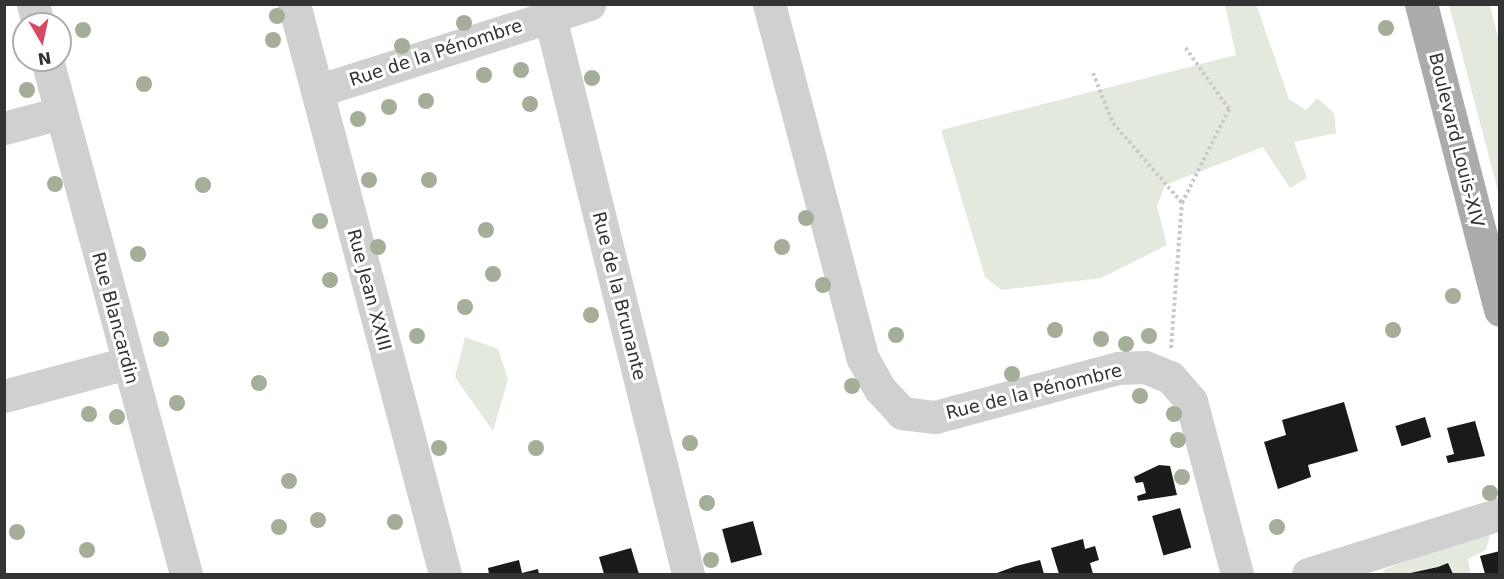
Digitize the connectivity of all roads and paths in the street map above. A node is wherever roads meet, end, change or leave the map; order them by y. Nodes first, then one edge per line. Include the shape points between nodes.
1 (294, 4) edge
2 (588, 4) edge
3 (769, 4) edge
4 (1421, 4) edge
5 (550, 17) junction
6 (1185, 47) dead end
7 (50, 72) edge
8 (1094, 73) dead end
9 (317, 91) junction
10 (60, 113) junction
11 (4, 128) edge
12 (1182, 203) junction
13 (1500, 310) edge
14 (128, 363) junction
15 (1170, 377) junction
16 (4, 396) edge
17 (1500, 514) edge
18 (186, 574) edge
19 (445, 574) edge
20 (688, 574) edge
21 (1237, 574) edge
22 (1308, 574) edge

1 - 9 street, Rue Jean XXIII
2 - 5 street, Rue de la Pénombre
3 - 15 street, Rue de la Pénombre via 862,357 879,389 902,413 935,417 1118,368 1145,367
4 - 13 main road, Boulevard Louis-XIV
5 - 9 street, Rue de la Pénombre
5 - 20 street, Rue de la Brunante
6 - 12 path via 1229,109
7 - 10 street, Rue Blancardin
8 - 12 path via 1113,123
9 - 19 street, Rue Jean XXIII
10 - 11 street
10 - 14 street, Rue Blancardin
12 - 15 path
14 - 16 street
14 - 18 street, Rue Blancardin
15 - 21 street, Rue de la Pénombre via 1191,401
17 - 22 street

